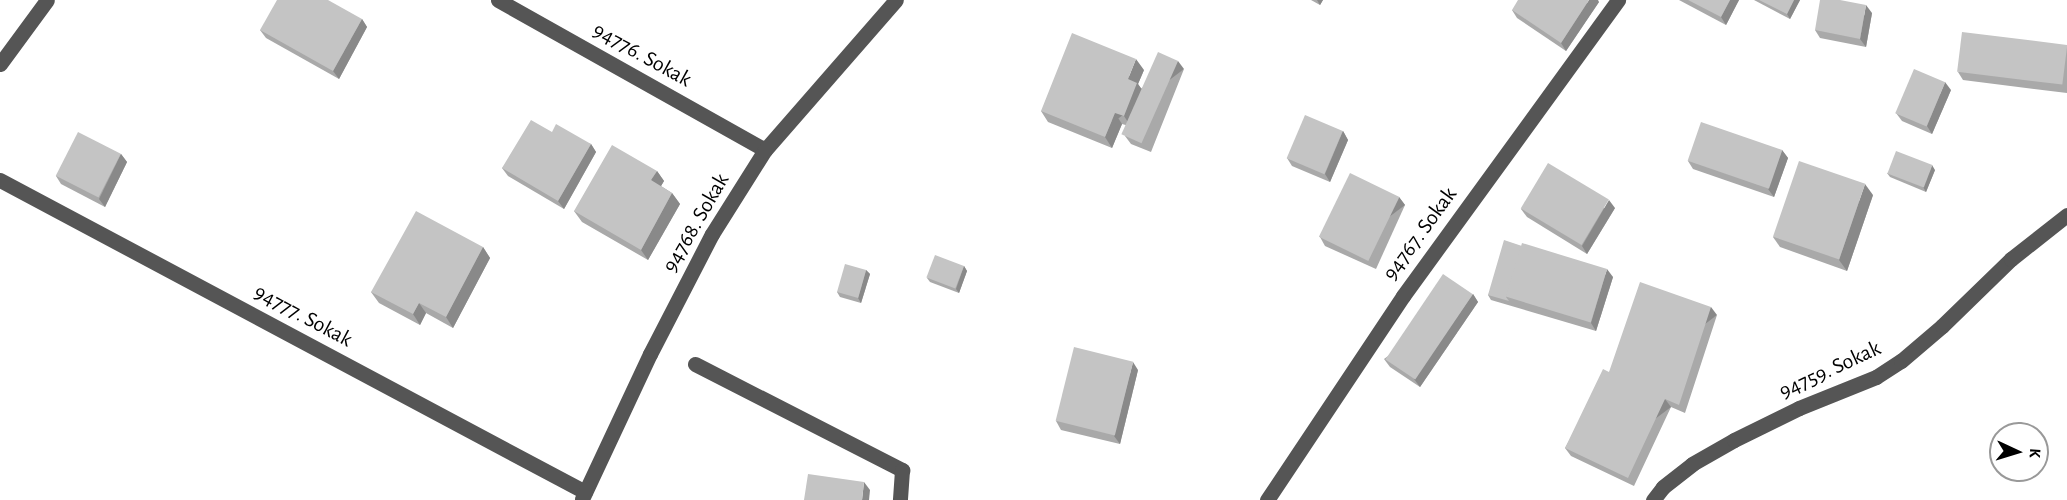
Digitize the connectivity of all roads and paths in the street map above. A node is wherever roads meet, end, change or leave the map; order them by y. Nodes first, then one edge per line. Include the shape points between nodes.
1 (46, 0) edge
2 (498, 0) edge
3 (896, 0) edge
4 (1618, 0) edge
5 (0, 64) edge
6 (765, 150) junction
7 (0, 180) edge
8 (2067, 215) edge
9 (695, 364) dead end
10 (583, 496) edge
11 (900, 500) edge
12 (1267, 500) edge
13 (1653, 500) edge

1 - 5 street
2 - 6 street, 94776. Sokak
3 - 6 street, 94768. Sokak
4 - 12 street, 94767. Sokak via 1403,296
6 - 10 street, 94768. Sokak via 712,234
7 - 10 street, 94777. Sokak
8 - 13 street, 94759. Sokak via 2011,259 1901,361 1876,378 1799,408 1734,440 1692,465
9 - 11 street via 902,470

